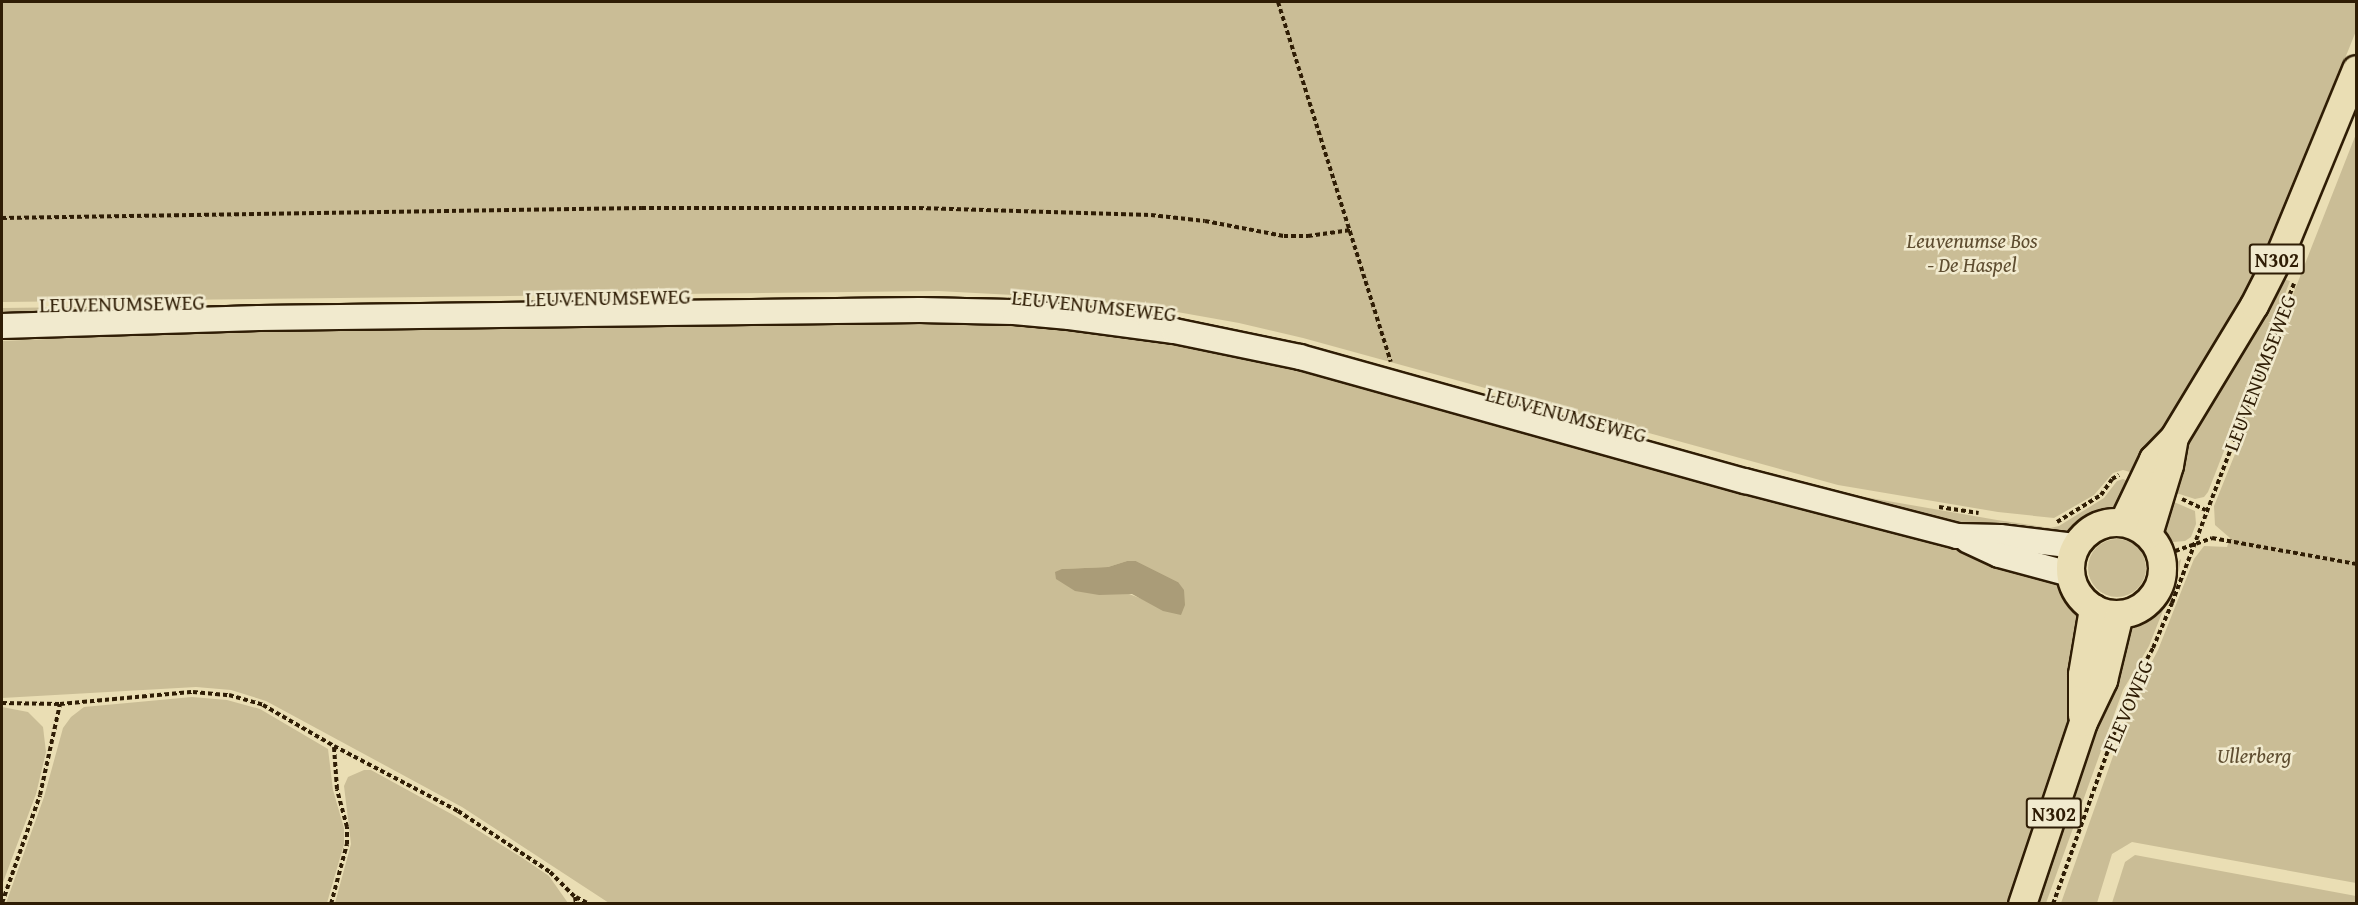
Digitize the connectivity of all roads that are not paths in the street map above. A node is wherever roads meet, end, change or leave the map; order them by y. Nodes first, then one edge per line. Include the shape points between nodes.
1 (2356, 69) edge
2 (2, 326) edge
3 (2152, 486) junction
4 (2123, 522) junction
5 (1957, 536) junction
6 (2154, 545) junction
7 (2076, 546) junction
8 (2070, 574) junction
9 (2106, 611) junction
10 (2022, 903) edge

1 - 3 main road, LEUVENUMSEWEG / N302 via 2278,256 2227,353 2174,437 2153,459
2 - 5 main road, LEUVENUMSEWEG via 920,310 1068,317 1174,330 1300,357
3 - 4 main road, LEUVENUMSEWEG / N302
3 - 6 main road, LEUVENUMSEWEG / N302
4 - 6 main road
4 - 7 main road via 2091,529
5 - 7 main road, LEUVENUMSEWEG
5 - 8 main road, LEUVENUMSEWEG via 1999,555
6 - 9 main road, N302 via 2163,569 2154,595 2144,605
7 - 8 main road
8 - 9 main road via 2074,587
9 - 10 main road, FLEVOWEG / N302 via 2082,674 2083,722

